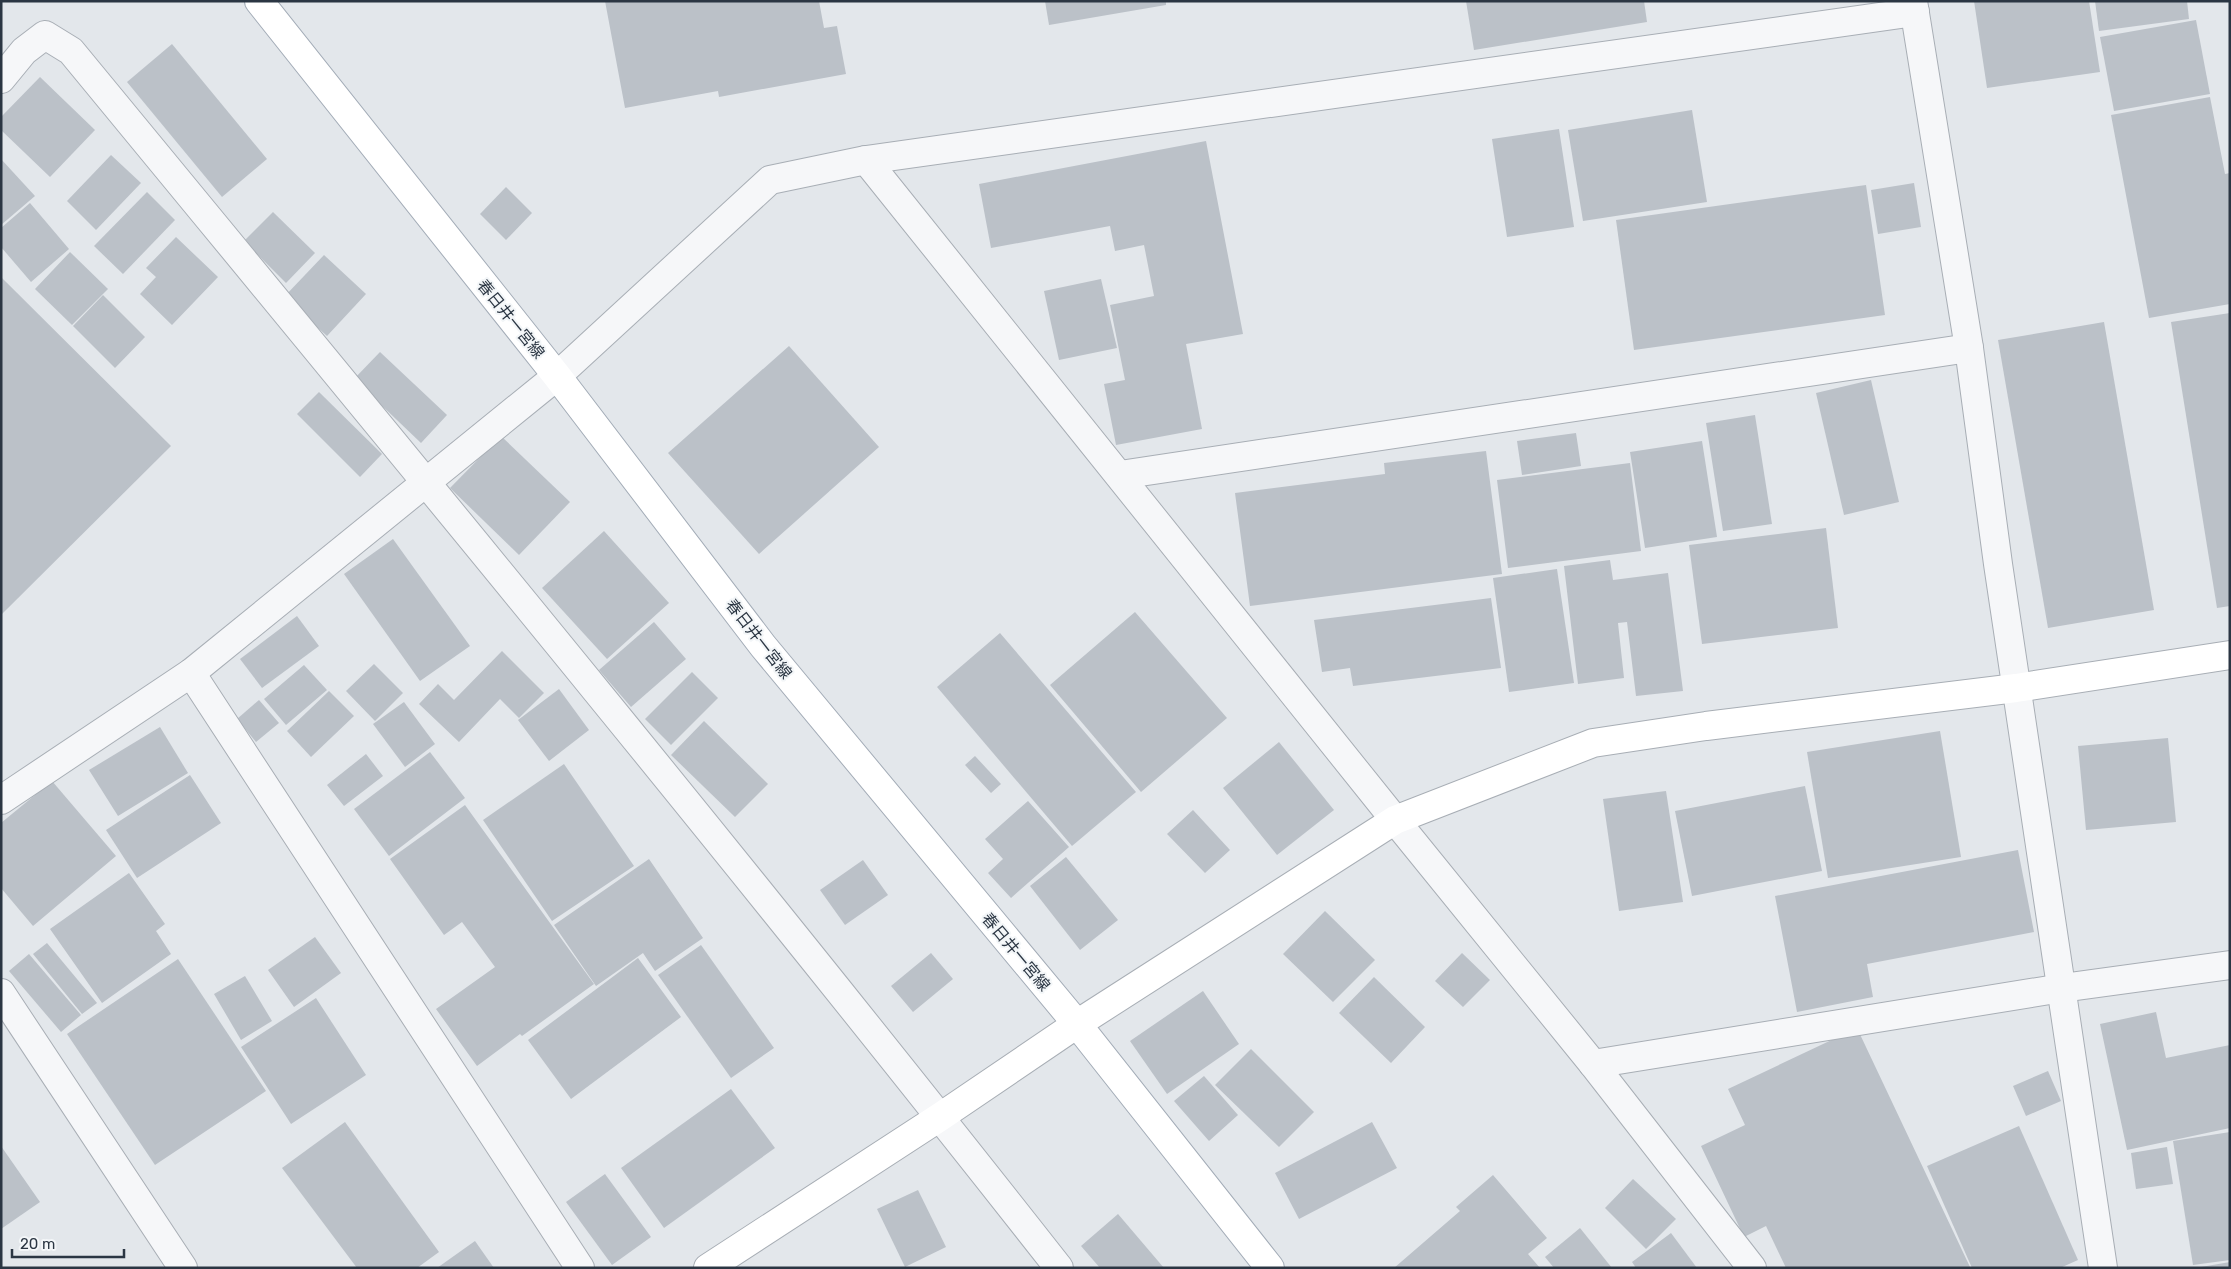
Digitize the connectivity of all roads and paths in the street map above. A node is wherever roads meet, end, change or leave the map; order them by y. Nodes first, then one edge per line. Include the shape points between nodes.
1 (259, 1) edge
2 (1914, 7) edge
3 (1, 79) edge
4 (866, 160) junction
5 (1969, 348) junction
6 (557, 376) junction
7 (1120, 475) junction
8 (427, 482) junction
9 (2230, 655) edge
10 (191, 673) junction
11 (2016, 688) junction
12 (1, 800) edge
13 (1395, 820) junction
14 (2230, 965) edge
15 (2062, 988) junction
16 (1, 993) edge
17 (1076, 1024) junction
18 (1593, 1064) junction
19 (940, 1117) junction
20 (183, 1268) edge
21 (580, 1268) edge
22 (708, 1268) edge
23 (1059, 1268) edge
24 (1270, 1268) edge
25 (1752, 1268) edge
26 (2103, 1268) edge

1 - 6 street, 春日井一宮線
2 - 4 street
2 - 5 street
3 - 8 street via 24,51 45,35 71,51
4 - 6 street via 770,180
4 - 7 street
5 - 7 street
5 - 11 street
6 - 8 street
6 - 17 street, 春日井一宮線 via 763,646
7 - 13 street
8 - 10 street
8 - 19 street
9 - 11 street
10 - 12 street
10 - 21 street
11 - 13 street via 1593,743
11 - 15 street
13 - 17 street
13 - 18 street
14 - 15 street
15 - 18 street
15 - 26 street
16 - 20 street
17 - 19 street
17 - 24 street, 春日井一宮線
18 - 25 street
19 - 22 street
19 - 23 street

